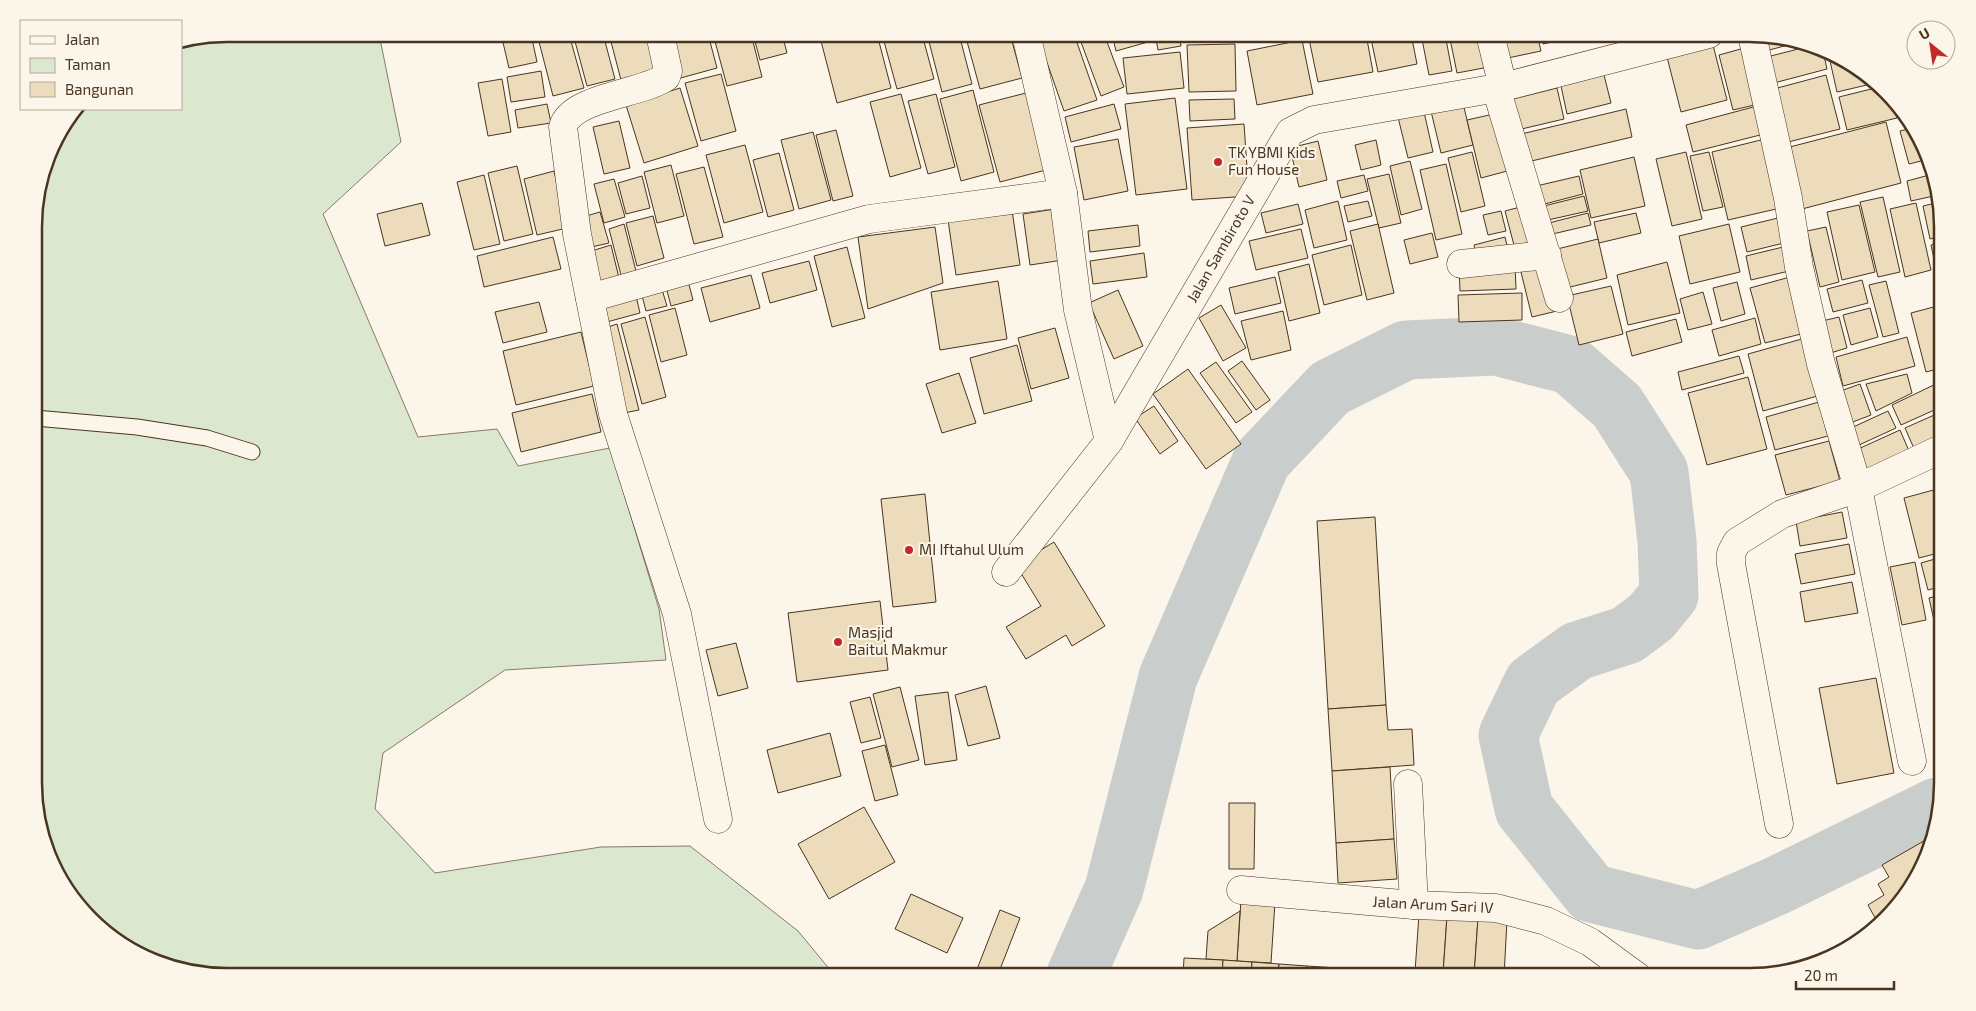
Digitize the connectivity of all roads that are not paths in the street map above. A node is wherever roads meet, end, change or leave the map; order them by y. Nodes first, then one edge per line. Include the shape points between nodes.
1 (662, 42) edge
2 (1028, 42) edge
3 (1491, 42) edge
4 (1678, 42) edge
5 (1754, 42) edge
6 (1500, 88) junction
7 (1063, 193) junction
8 (1547, 255) junction
9 (1461, 264) dead end
10 (590, 298) junction
11 (1560, 298) dead end
12 (42, 419) edge
13 (1109, 441) junction
14 (252, 452) dead end
15 (1934, 452) edge
16 (1858, 488) junction
17 (1006, 572) dead end
18 (1912, 762) dead end
19 (1408, 784) dead end
20 (718, 819) dead end
21 (1779, 824) dead end
22 (1241, 890) dead end
23 (1414, 905) junction
24 (1626, 968) edge

1 - 10 street via 668,70 666,77 581,107 565,120 563,127
2 - 7 street
3 - 6 street
4 - 6 street, Jalan Sambiroto V
5 - 16 street via 1821,364
6 - 8 street
6 - 13 street, Jalan Sambiroto V via 1314,120 1290,132
7 - 10 street via 869,219
7 - 13 street via 1078,310
8 - 9 street
8 - 11 street
10 - 20 street via 613,414 677,614
12 - 14 lane via 137,427 207,438
13 - 17 street, Jalan Sambiroto V
15 - 16 street
16 - 18 street
16 - 21 street via 1782,514 1737,542 1731,553
19 - 23 street
22 - 23 street, Jalan Arum Sari IV
23 - 24 street, Jalan Arum Sari IV via 1496,908 1546,921 1590,942

